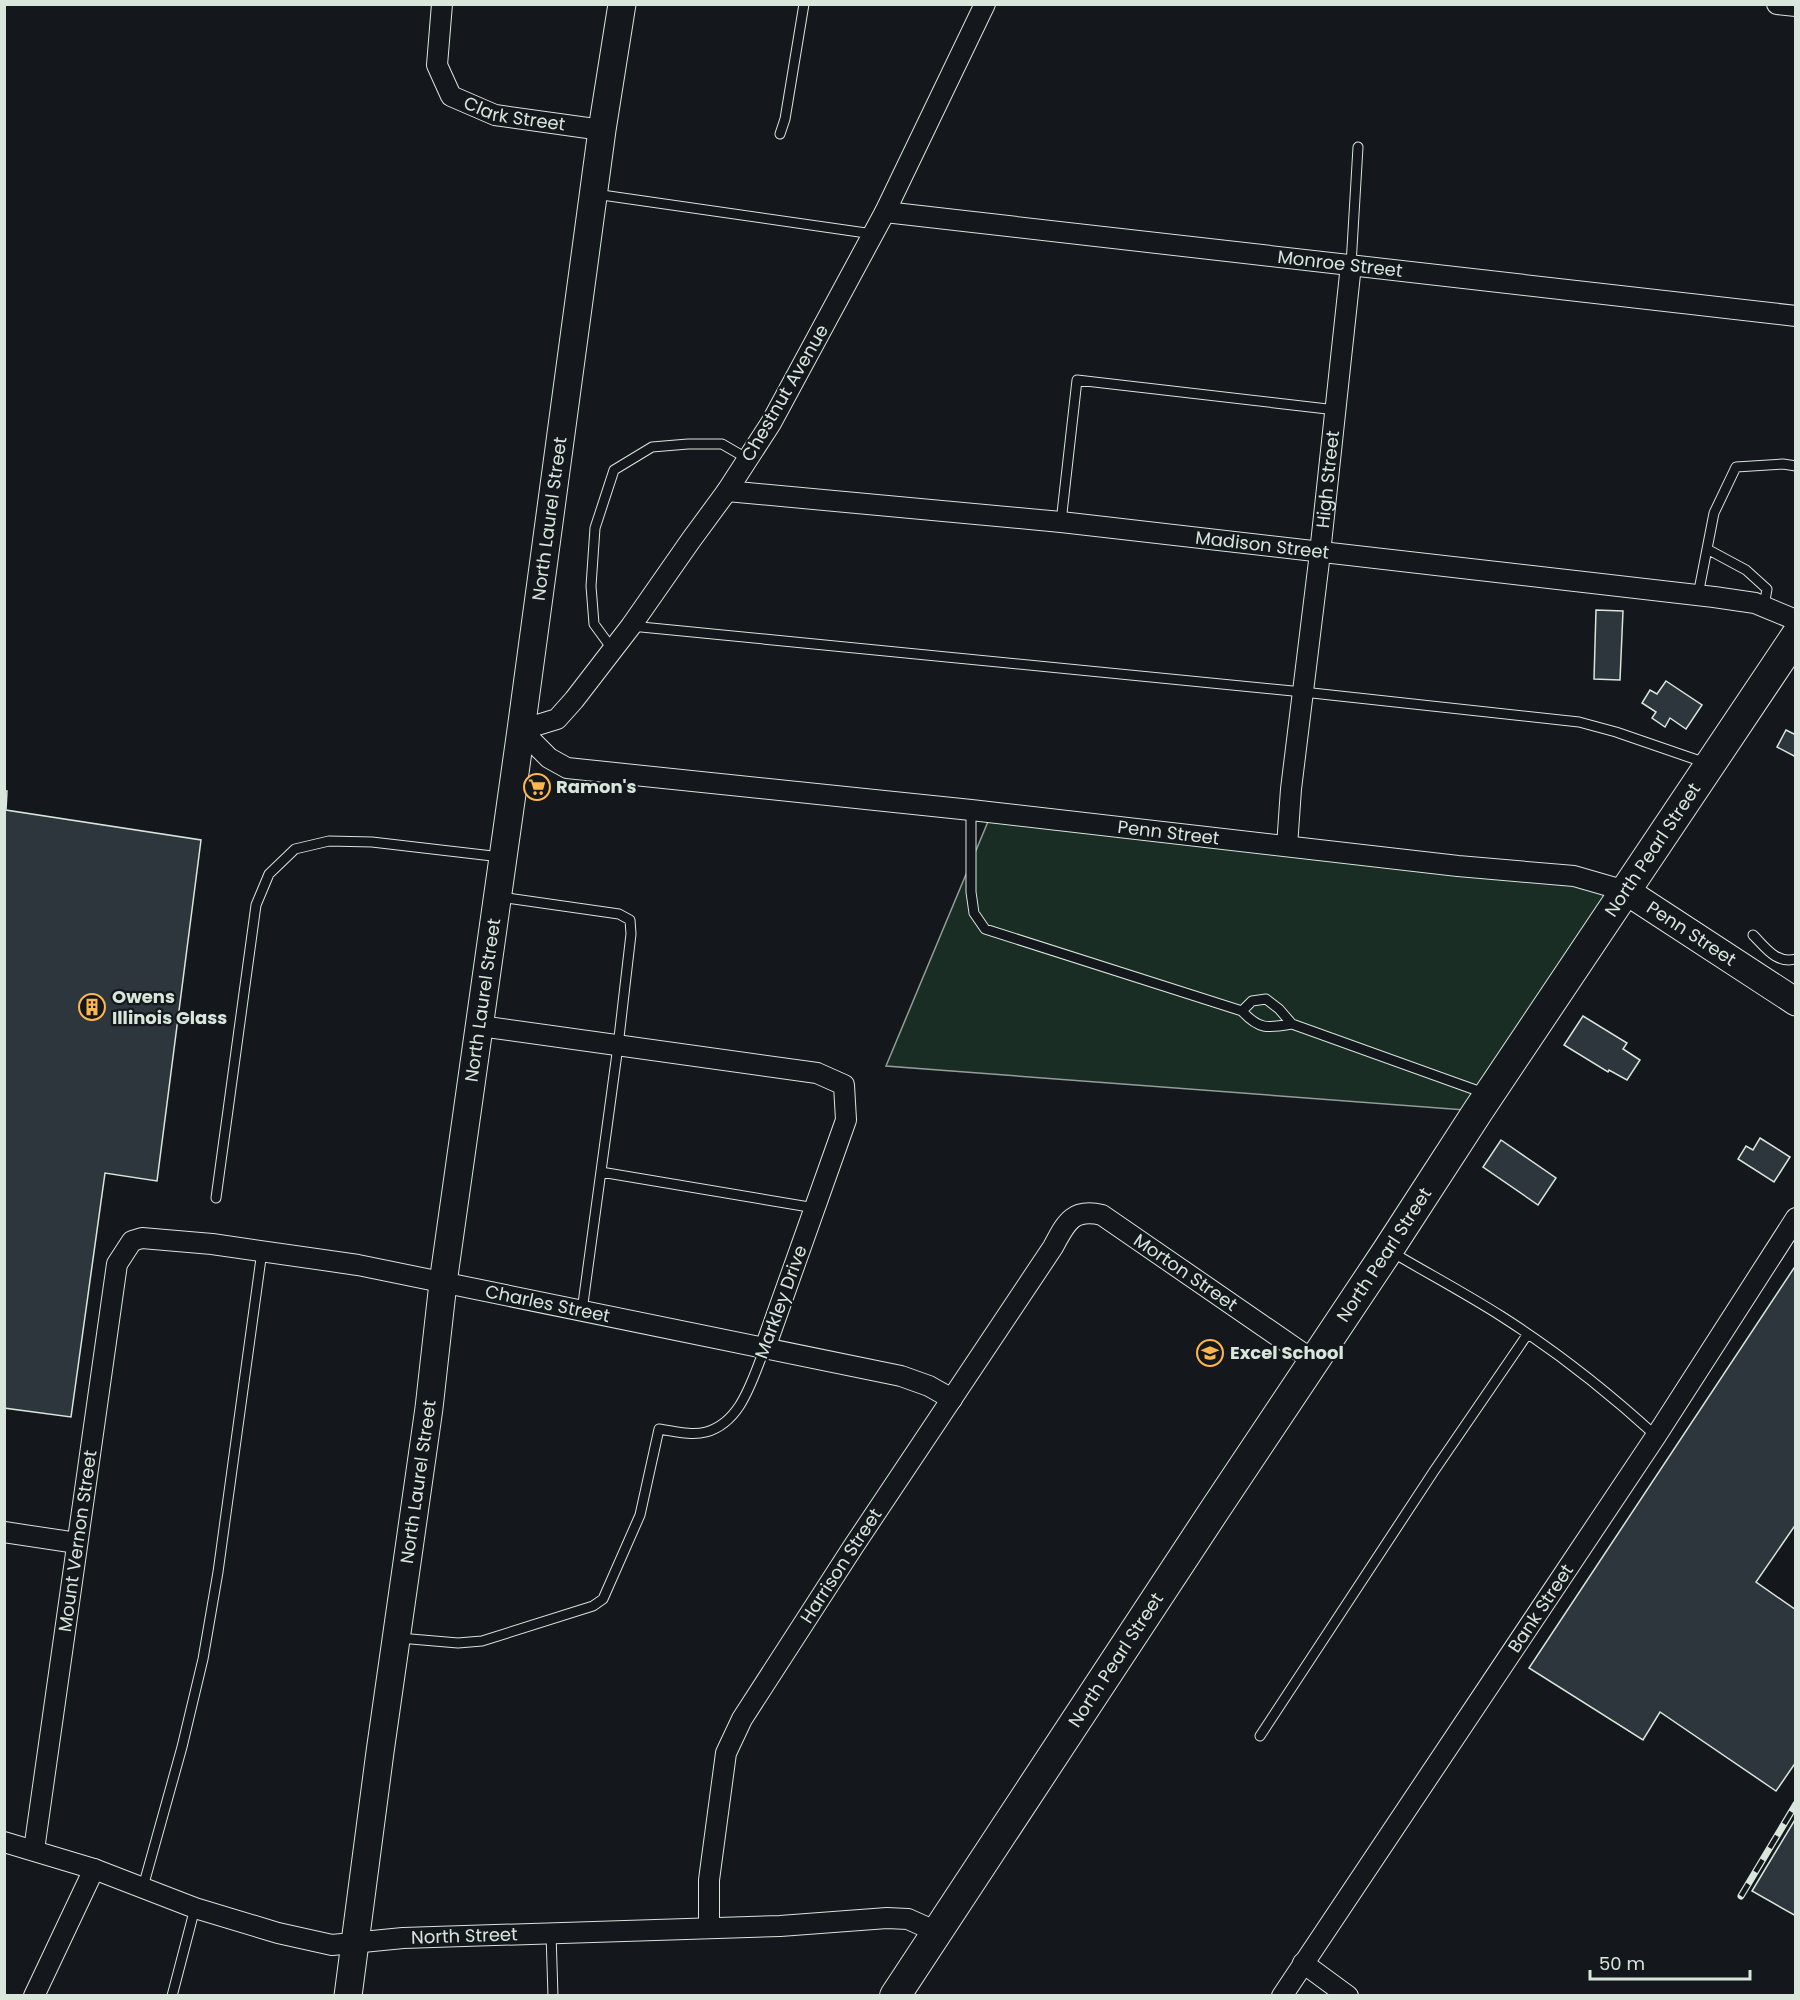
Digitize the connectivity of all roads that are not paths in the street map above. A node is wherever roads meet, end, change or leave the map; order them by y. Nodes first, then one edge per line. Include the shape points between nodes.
1 (442, 4) edge
2 (621, 4) edge
3 (804, 4) edge
4 (985, 4) edge
5 (1777, 4) edge
6 (1796, 6) edge
7 (602, 129) junction
8 (780, 134) dead end
9 (1358, 147) dead end
10 (593, 193) junction
11 (885, 212) junction
12 (873, 234) junction
13 (1351, 265) junction
14 (1796, 316) edge
15 (1336, 410) junction
16 (748, 459) junction
17 (1796, 466) edge
18 (727, 491) junction
19 (1061, 522) junction
20 (1707, 549) junction
21 (1320, 553) junction
22 (1698, 595) junction
23 (1764, 606) junction
24 (1796, 620) edge
25 (631, 626) junction
26 (1796, 636) edge
27 (613, 650) junction
28 (1303, 692) junction
29 (521, 730) junction
30 (1711, 764) junction
31 (971, 810) junction
32 (1287, 846) junction
33 (503, 857) junction
34 (1626, 891) junction
35 (498, 896) junction
36 (1754, 935) dead end
37 (1796, 959) edge
38 (1796, 1002) edge
39 (1242, 1011) junction
40 (1292, 1024) junction
41 (480, 1026) junction
42 (618, 1046) junction
43 (1490, 1094) junction
44 (601, 1172) junction
45 (216, 1198) dead end
46 (815, 1208) junction
47 (1796, 1218) edge
48 (1059, 1236) joint
49 (136, 1240) joint
50 (1388, 1250) junction
51 (262, 1251) junction
52 (443, 1283) junction
53 (582, 1311) junction
54 (1527, 1335) junction
55 (765, 1348) junction
56 (1314, 1361) junction
57 (952, 1399) junction
58 (1656, 1436) junction
59 (4, 1532) edge
60 (77, 1543) junction
61 (397, 1638) junction
62 (1260, 1736) dead end
63 (4, 1842) edge
64 (34, 1850) junction
65 (94, 1869) junction
66 (142, 1887) junction
67 (195, 1908) junction
68 (708, 1928) junction
69 (937, 1932) junction
70 (551, 1933) junction
71 (355, 1942) junction
72 (1303, 1963) junction
73 (34, 1995) edge
74 (172, 1995) edge
75 (348, 1995) edge
76 (553, 1995) edge
77 (895, 1995) edge
78 (1282, 1995) edge
79 (1348, 1995) edge

1 - 7 street, Clark Street via 437,65 451,96 495,115
2 - 7 street, North Laurel Street
3 - 8 lane
4 - 11 street, Chestnut Avenue
5 - 6 street
7 - 10 street, North Laurel Street
9 - 13 lane, High Street
10 - 12 lane
10 - 29 street, North Laurel Street
11 - 12 street, Chestnut Avenue
11 - 13 street, Monroe Street
12 - 16 street, Chestnut Avenue
13 - 14 street, Monroe Street
13 - 15 street, High Street
15 - 19 lane via 1077,380
15 - 21 street, High Street
16 - 18 street, Chestnut Avenue
16 - 27 lane via 722,444 688,444 652,447 614,470 595,528 591,586 594,624
17 - 20 lane via 1736,467 1714,513
18 - 19 street, Madison Street
18 - 25 street, Chestnut Avenue
19 - 21 street, Madison Street
20 - 22 lane
20 - 23 lane via 1746,570 1767,589
21 - 22 street, Madison Street
21 - 28 street, High Street
22 - 23 street, Madison Street
23 - 24 street, Madison Street
25 - 27 street, Chestnut Avenue
25 - 28 lane
26 - 30 main road, North Pearl Street
27 - 29 street, Chestnut Avenue via 557,719
28 - 30 lane via 1578,722
28 - 32 street, High Street
29 - 31 street, Penn Street via 549,758 567,768
29 - 33 street, North Laurel Street
30 - 34 main road, North Pearl Street
31 - 32 street, Penn Street
31 - 39 lane via 971,892 974,913 986,929
32 - 34 street, Penn Street via 1574,876
33 - 35 street, North Laurel Street
33 - 45 lane via 372,842 328,841 295,849 269,874 256,905
34 - 38 street, Penn Street
34 - 43 main road, North Pearl Street
35 - 41 street, North Laurel Street
35 - 42 lane via 619,914 630,920
36 - 37 lane via 1778,958
39 - 40 lane via 1254,1024
39 - 40 lane via 1252,1001 1266,999
40 - 43 lane
41 - 42 street, Markley Drive
41 - 52 street, North Laurel Street
42 - 44 lane
42 - 46 street, Markley Drive via 817,1073 844,1085 846,1120
43 - 50 main road, North Pearl Street
44 - 46 lane
44 - 53 lane
46 - 55 street, Markley Drive
47 - 58 street, Bank Street
48 - 56 street, Morton Street via 1076,1215 1102,1215
48 - 57 street, Harrison Street
49 - 51 street, Charles Street
49 - 60 street, Mount Vernon Street via 117,1264
50 - 54 lane
50 - 56 main road, North Pearl Street
51 - 52 street, Charles Street
51 - 66 lane via 203,1659
52 - 53 street, Charles Street
52 - 61 street, North Laurel Street
53 - 55 street, Charles Street
54 - 58 lane via 1567,1362
54 - 62 lane
55 - 57 street, Charles Street via 901,1376
55 - 61 lane, Markley Drive via 741,1406 728,1422 705,1432 659,1429 640,1515 603,1599 593,1606 482,1641
56 - 69 main road, North Pearl Street
57 - 68 street, Harrison Street via 733,1736 726,1753 709,1880
58 - 72 street, Bank Street
59 - 60 street
60 - 64 street, Mount Vernon Street
61 - 71 street, North Laurel Street
63 - 64 street, North Street
64 - 65 street, North Street
65 - 66 street, North Street
65 - 73 street
66 - 67 street, North Street
67 - 71 street, North Street via 332,1945
67 - 74 lane
68 - 69 street, North Street via 887,1918 908,1919
68 - 70 street, North Street
69 - 77 main road, North Pearl Street
70 - 71 street, North Street
70 - 76 lane
71 - 75 street, North Laurel Street
72 - 78 street, Bank Street
72 - 79 street

